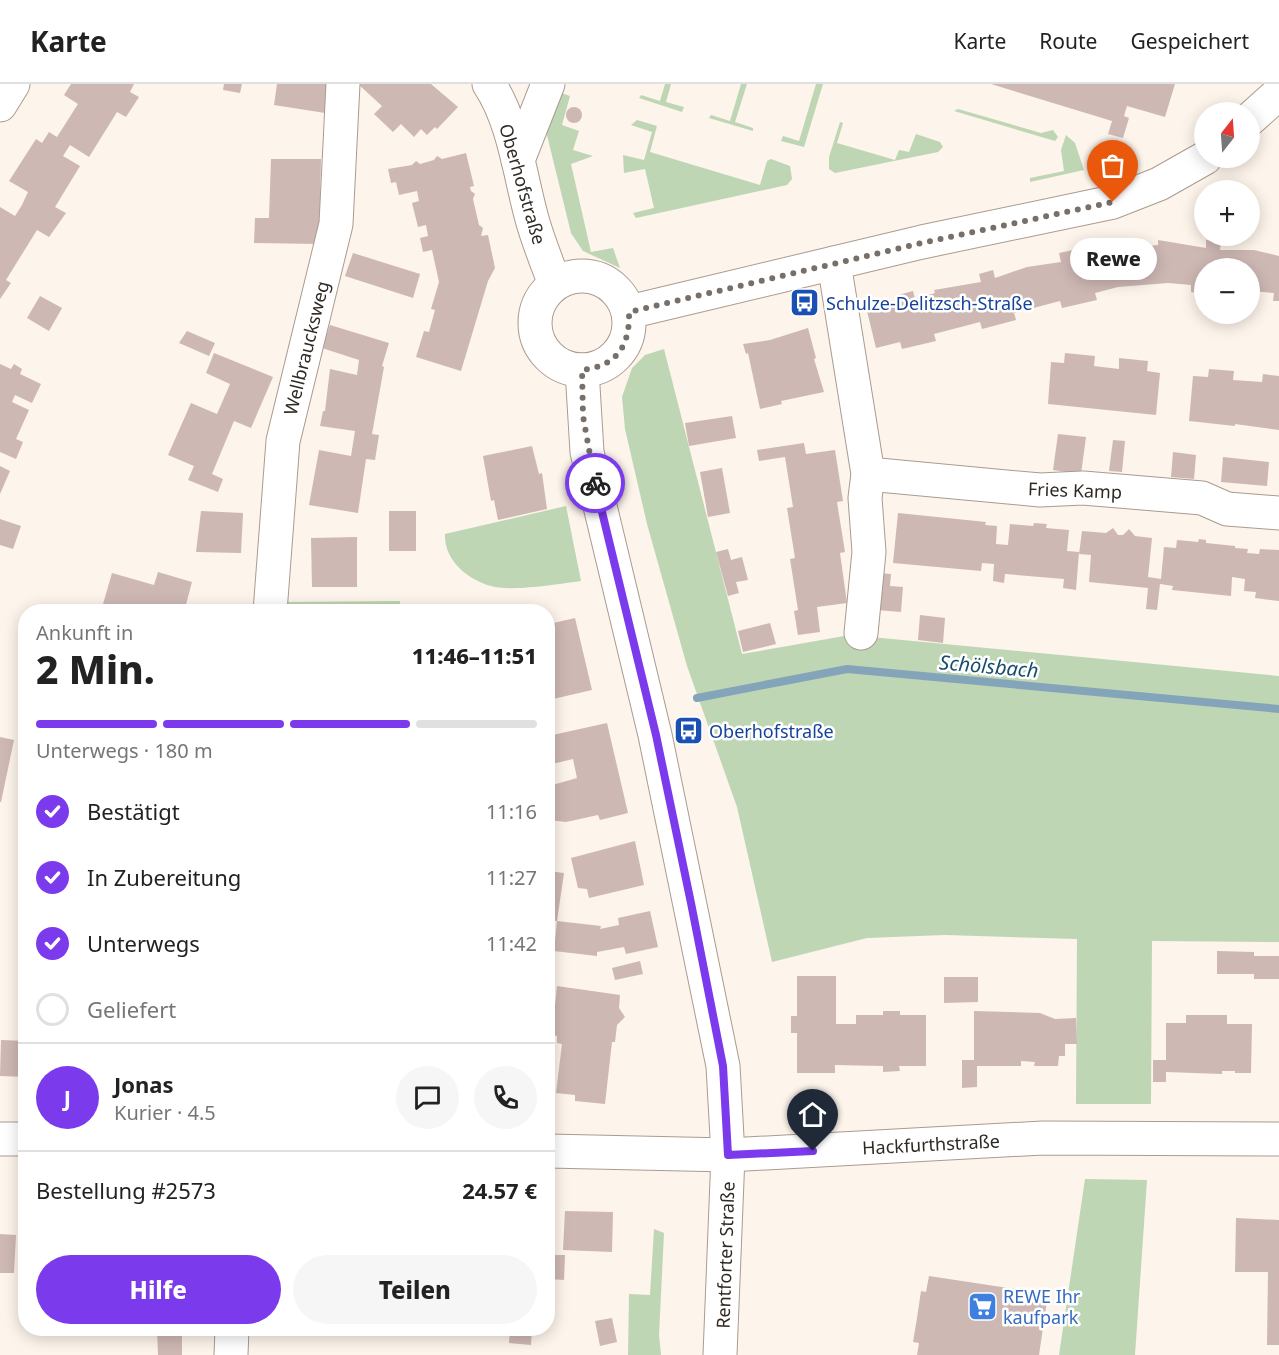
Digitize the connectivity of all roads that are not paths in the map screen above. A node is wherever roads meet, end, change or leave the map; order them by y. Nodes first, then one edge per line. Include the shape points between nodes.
1 (13, 84) edge
2 (343, 84) edge
3 (489, 84) edge
4 (548, 84) edge
5 (1279, 93) edge
6 (0, 105) edge
7 (1260, 110) edge
8 (518, 160) junction
9 (1194, 164) edge
10 (834, 263) junction
11 (555, 284) junction
12 (629, 312) junction
13 (582, 370) junction
14 (868, 474) junction
15 (1279, 513) edge
16 (271, 604) edge
17 (861, 633) dead end
18 (0, 1139) edge
19 (18, 1139) edge
20 (1279, 1139) edge
21 (555, 1151) edge
22 (728, 1155) junction
23 (232, 1336) edge
24 (231, 1355) edge
25 (720, 1355) edge

1 - 6 street
2 - 16 street, Wellbraucksweg via 336,224 283,441
3 - 8 street, Oberhofstraße
4 - 8 street
5 - 7 street
8 - 11 street, Oberhofstraße via 532,219
9 - 10 street via 1159,184 1113,202
10 - 12 street
10 - 14 street
11 - 12 street via 572,276 591,276 608,283 621,295
11 - 13 street via 537,309 538,340 558,364
12 - 13 street via 630,330 624,347 612,361 596,369
13 - 22 street via 587,452 656,735 723,1066
14 - 15 street, Fries Kamp via 1040,490 1083,488 1202,498 1227,509
14 - 17 street via 865,498 869,552
18 - 19 street
20 - 22 street, Hackfurthstraße via 1043,1138
21 - 22 street, Hackfurthstraße
22 - 25 street, Rentforter Straße
23 - 24 street

